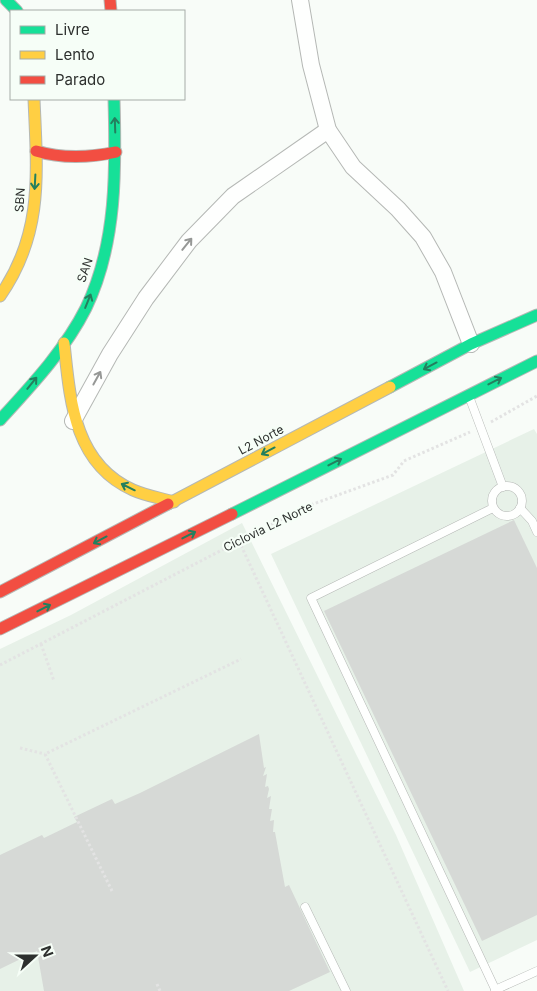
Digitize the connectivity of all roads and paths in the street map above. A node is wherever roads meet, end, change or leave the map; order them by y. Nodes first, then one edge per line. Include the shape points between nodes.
1 (6, 0) edge
2 (300, 0) edge
3 (16, 10) edge
4 (34, 100) edge
5 (114, 100) edge
6 (328, 130) junction
7 (36, 151) junction
8 (116, 152) junction
9 (0, 296) edge
10 (537, 315) edge
11 (64, 343) junction
12 (471, 344) junction
13 (537, 361) edge
14 (468, 395) junction
15 (537, 396) edge
16 (0, 420) edge
17 (73, 421) junction
18 (482, 427) junction
19 (503, 487) junction
20 (174, 502) junction
21 (494, 508) junction
22 (520, 508) junction
23 (537, 532) edge
24 (239, 541) junction
25 (0, 592) edge
26 (0, 629) edge
27 (41, 644) junction
28 (241, 659) dead end
29 (0, 664) edge
30 (54, 681) dead end
31 (20, 748) dead end
32 (45, 754) junction
33 (112, 891) dead end
34 (305, 907) dead end
35 (537, 971) edge
36 (157, 984) dead end
37 (160, 991) edge
38 (346, 991) edge
39 (448, 991) edge
40 (495, 991) edge

1 - 3 main road
2 - 6 street via 311,65
4 - 7 main road, SBN
8 -> 5 main road, SAN
6 - 12 street via 353,166 423,237 443,272
17 -> 6 street via 146,298 189,241 233,196
7 - 8 main road via 70,159
7 -> 9 main road, SBN via 33,215 25,252
11 -> 8 main road, SAN via 85,308 102,267 111,220
10 - 12 main road, L2 Norte
16 -> 11 main road, SAN via 8,405
11 - 17 main road
12 -> 20 main road, L2 Norte
14 -> 13 main road
14 - 18 lane
26 -> 14 main road
15 - 18 path, Ciclovia L2 Norte
20 -> 17 main road via 133,490 111,478 80,440
18 - 19 lane
18 - 24 path, Ciclovia L2 Norte via 404,461 393,476 305,507
19 - 21 lane via 493,495
19 - 22 lane via 516,489 520,495
20 -> 25 main road, L2 Norte
21 - 22 lane via 498,513 510,516
21 - 40 lane via 311,598
22 - 23 lane
24 - 27 path, Ciclovia L2 Norte
24 - 39 path
27 - 29 path, Ciclovia L2 Norte
27 - 30 path
28 - 32 path
31 - 32 path
32 - 33 path
34 - 38 lane
35 - 40 lane
36 - 37 path

